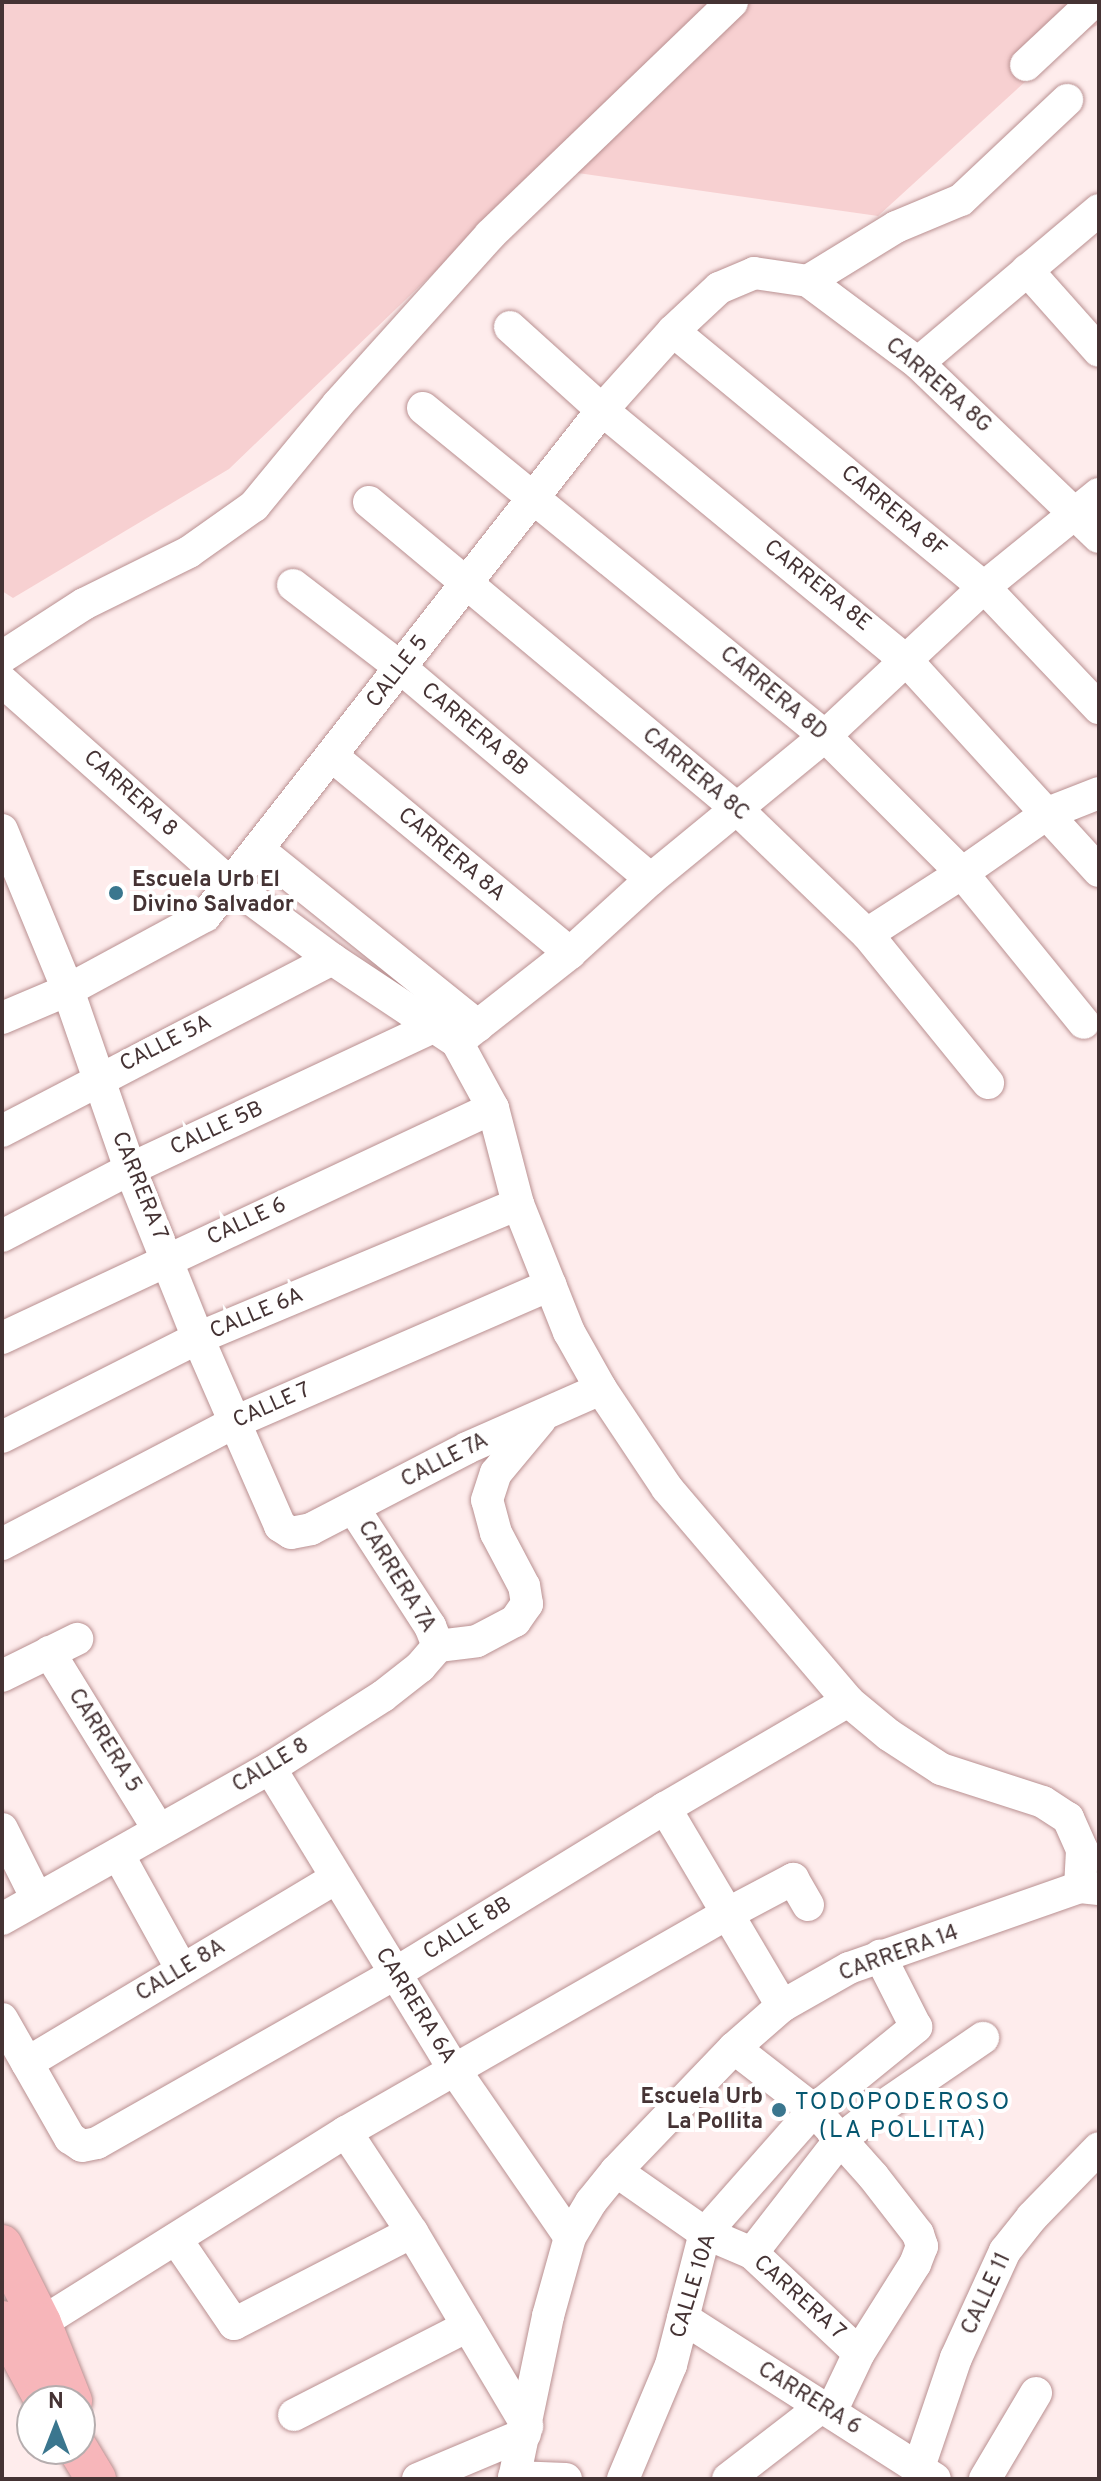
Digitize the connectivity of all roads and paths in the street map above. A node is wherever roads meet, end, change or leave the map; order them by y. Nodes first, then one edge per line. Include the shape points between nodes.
1 (732, 2) edge
2 (1074, 8) edge
3 (1026, 65) dead end
4 (1067, 100) dead end
5 (1099, 210) edge
6 (1027, 270) junction
7 (754, 273) joint
8 (808, 281) junction
9 (510, 327) dead end
10 (673, 331) junction
11 (1099, 351) edge
12 (918, 363) junction
13 (423, 408) dead end
14 (602, 410) junction
15 (534, 497) junction
16 (369, 502) dead end
17 (1092, 515) edge
18 (466, 584) junction
19 (293, 585) dead end
20 (984, 587) junction
21 (2, 657) edge
22 (908, 662) junction
23 (401, 668) junction
24 (2, 681) edge
25 (1099, 708) edge
26 (825, 736) junction
27 (332, 756) junction
28 (1099, 793) edge
29 (737, 809) junction
30 (1048, 813) junction
31 (2, 830) edge
32 (259, 850) junction
33 (1099, 871) edge
34 (962, 873) junction
35 (651, 879) junction
36 (232, 885) junction
37 (867, 934) junction
38 (570, 953) junction
39 (332, 959) junction
40 (68, 990) junction
41 (2, 1018) edge
42 (1084, 1023) dead end
43 (457, 1032) junction
44 (97, 1080) junction
45 (988, 1083) dead end
46 (493, 1108) junction
47 (2, 1131) edge
48 (130, 1169) junction
49 (518, 1204) junction
50 (2, 1236) edge
51 (169, 1258) junction
52 (550, 1285) junction
53 (2, 1338) edge
54 (198, 1338) junction
55 (601, 1389) junction
56 (546, 1413) junction
57 (235, 1422) junction
58 (2, 1437) edge
59 (354, 1509) junction
60 (291, 1533) joint
61 (2, 1544) edge
62 (438, 1646) junction
63 (2, 1676) edge
64 (848, 1701) junction
65 (270, 1768) junction
66 (665, 1808) junction
67 (2, 1829) edge
68 (159, 1830) junction
69 (118, 1854) junction
70 (336, 1878) junction
71 (1090, 1888) edge
72 (37, 1899) junction
73 (808, 1905) dead end
74 (727, 1914) junction
75 (2, 1919) edge
76 (880, 1956) junction
77 (182, 1970) junction
78 (394, 1974) junction
79 (782, 2006) junction
80 (2, 2019) edge
81 (983, 2038) dead end
82 (734, 2048) junction
83 (27, 2063) junction
84 (454, 2069) junction
85 (814, 2110) junction
86 (346, 2132) junction
87 (840, 2140) junction
88 (1099, 2148) edge
89 (616, 2171) junction
90 (412, 2232) junction
91 (705, 2233) junction
92 (570, 2237) junction
93 (176, 2239) junction
94 (2, 2245) edge
95 (752, 2253) junction
96 (683, 2318) junction
97 (2, 2321) edge
98 (41, 2323) junction
99 (468, 2326) junction
100 (859, 2353) junction
101 (36, 2385) edge
102 (66, 2385) edge
103 (1036, 2393) dead end
104 (826, 2409) junction
105 (294, 2415) dead end
106 (526, 2430) junction
107 (927, 2473) edge
108 (514, 2478) edge
109 (418, 2479) edge
110 (566, 2479) edge
111 (623, 2479) edge
112 (728, 2479) edge
113 (985, 2479) edge

1 - 21 street via 490,235 254,506 189,552 84,604
2 - 3 street
4 - 8 street via 961,200 896,227
5 - 6 street
6 - 11 street
6 - 12 street
7 - 8 street, CARRERA 8G
7 - 10 street, CALLE 5 via 719,288
8 - 12 street, CARRERA 8G
9 - 14 street, CARRERA 8E
10 - 14 street, CALLE 5
10 - 20 street, CARRERA 8F
12 - 17 street, CARRERA 8G
13 - 15 street, CARRERA 8D
14 - 15 street, CALLE 5
14 - 22 street, CARRERA 8E
15 - 18 street, CALLE 5
15 - 26 street, CARRERA 8D
16 - 18 street, CARRERA 8C
17 - 20 street, CALLE 5B
18 - 23 street, CALLE 5
18 - 29 street, CARRERA 8C
19 - 23 street, CARRERA 8B
20 - 22 street, CALLE 5B
20 - 25 street, CARRERA 8F
22 - 26 street, CALLE 5B
22 - 30 street, CARRERA 8E
23 - 27 street, CALLE 5
23 - 35 street, CARRERA 8B
24 - 36 street, CARRERA 8
26 - 29 street, CALLE 5B
26 - 34 street, CARRERA 8D
27 - 32 street, CALLE 5
27 - 38 street, CARRERA 8A
28 - 30 street
29 - 35 street, CALLE 5B
29 - 37 street, CARRERA 8C
30 - 33 street, CARRERA 8E
30 - 34 street
31 - 40 street, CARRERA 7
32 - 36 street, CALLE 5
32 - 43 street
34 - 37 street
34 - 42 street, CARRERA 8D
35 - 38 street, CALLE 5B
36 - 39 street, CARRERA 8
36 - 40 street, CALLE 5 via 205,916
37 - 45 street, CARRERA 8C
38 - 43 street, CALLE 5B
39 - 43 street, CARRERA 8
39 - 44 street, CALLE 5A
40 - 41 street, CALLE 5
40 - 44 street, CARRERA 7
43 - 46 street
43 - 48 street, CALLE 5B
44 - 47 street, CALLE 5A
44 - 48 street, CARRERA 7
46 - 49 street
46 - 51 street, CALLE 6
48 - 50 street, CALLE 5B
48 - 51 street, CARRERA 7
49 - 52 street
49 - 54 street, CALLE 6A
51 - 53 street, CALLE 6
51 - 54 street, CARRERA 7
52 - 55 street
52 - 57 street, CALLE 7
54 - 57 street, CARRERA 7
54 - 58 street, CALLE 6A
55 - 56 street, CALLE 7A
55 - 64 street via 667,1488
56 - 59 street, CALLE 7A via 467,1448
56 - 62 street via 496,1473 487,1500 527,1604 515,1621 477,1641
57 - 60 street, CARRERA 7 via 280,1526
57 - 61 street, CALLE 7
59 - 60 street, CALLE 7A
59 - 62 street, CARRERA 7A
62 - 65 street, CALLE 8 via 383,1696
63 - 68 street, CARRERA 5 via 63,1645
64 - 66 street, CALLE 8B
64 - 71 street via 941,1769 1043,1802 1068,1818
65 - 68 street, CALLE 8
65 - 70 street, CARRERA 6A
66 - 74 street
66 - 78 street, CALLE 8B
67 - 72 street
68 - 69 street, CALLE 8
69 - 72 street, CALLE 8
69 - 77 street
70 - 77 street, CALLE 8A
70 - 78 street, CARRERA 6A
71 - 76 street, CARRERA 14
72 - 75 street, CALLE 8
73 - 74 street via 793,1879
74 - 79 street
74 - 84 street
76 - 79 street, CARRERA 14
76 - 85 street, CALLE 10A via 916,2027
77 - 83 street, CALLE 8A
78 - 83 street, CALLE 8B via 97,2143 82,2146 70,2138
78 - 84 street, CARRERA 6A
79 - 82 street, CARRERA 14
80 - 83 street
81 - 87 street
82 - 85 street
82 - 89 street, CARRERA 14
84 - 86 street
84 - 92 street, CARRERA 6A
85 - 87 street
85 - 91 street, CALLE 10A
86 - 90 street
86 - 93 street
87 - 95 street
87 - 100 street via 918,2234 922,2246
88 - 107 street, CALLE 11 via 1005,2251 956,2358
89 - 91 street, CARRERA 7
89 - 92 street, CARRERA 14
90 - 93 street via 234,2324
90 - 99 street
91 - 95 street, CARRERA 7
91 - 96 street, CALLE 10A
92 - 106 street, CARRERA 14
93 - 98 street
94 - 98 main road
95 - 100 street, CARRERA 7
96 - 104 street, CARRERA 6
96 - 111 street, CALLE 10A via 671,2365
97 - 101 main road
98 - 102 main road
99 - 105 street
99 - 106 street
100 - 104 street
103 - 113 street
104 - 107 street, CARRERA 6
104 - 112 street
106 - 108 street, CARRERA 14
106 - 109 street
108 - 110 street

